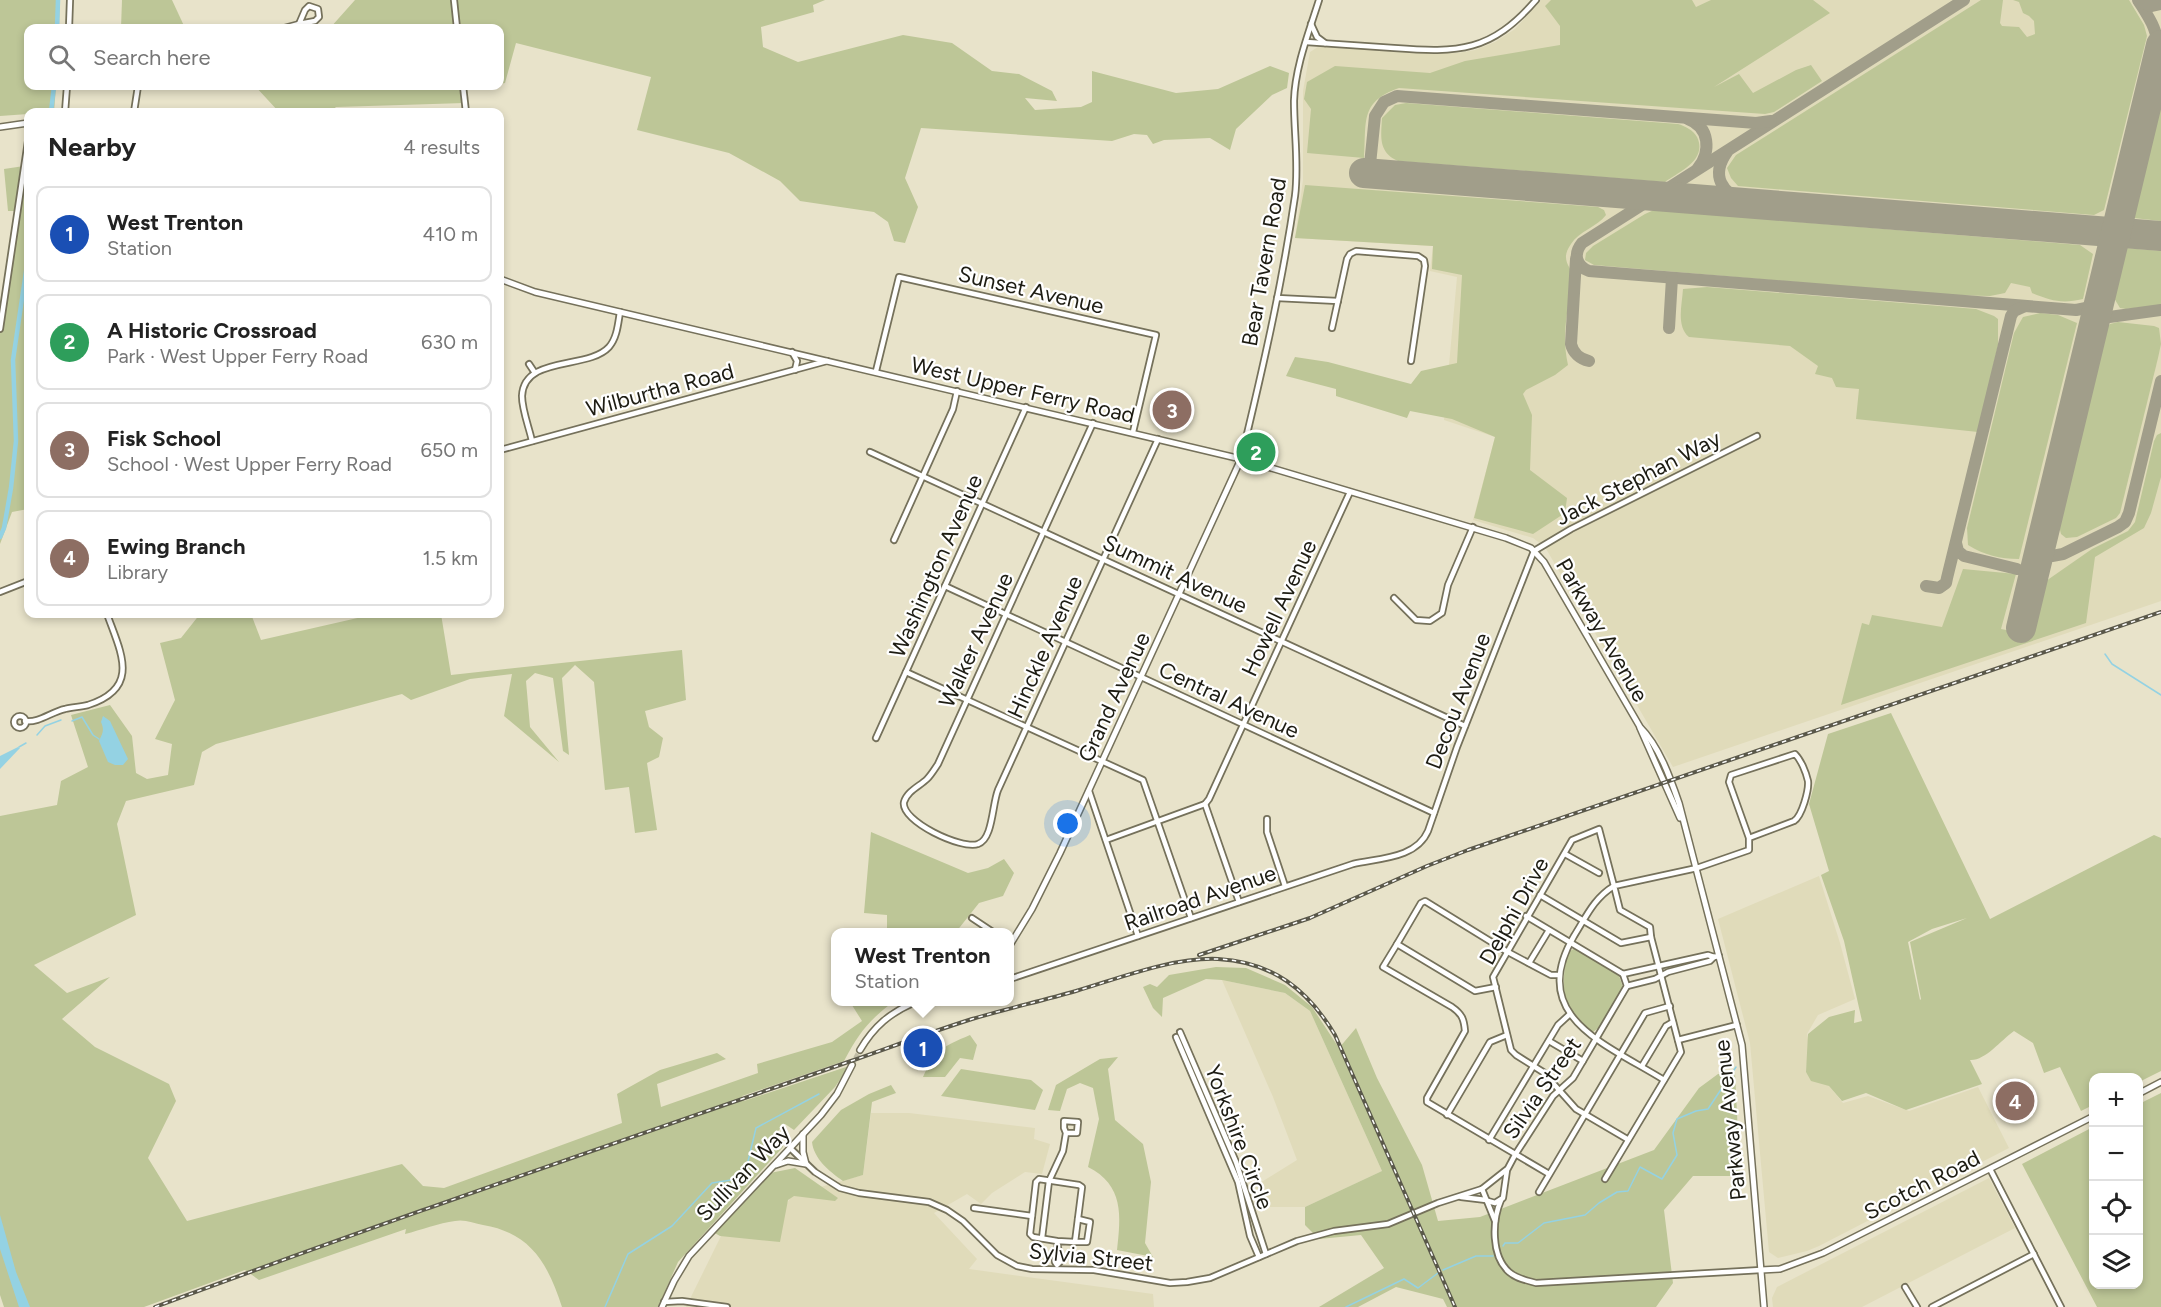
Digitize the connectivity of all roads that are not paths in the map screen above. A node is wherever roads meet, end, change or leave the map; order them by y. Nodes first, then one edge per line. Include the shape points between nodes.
1 (70, 0) edge
2 (454, 0) edge
3 (1319, 0) edge
4 (1536, 0) edge
5 (69, 24) edge
6 (299, 24) joint
7 (457, 24) edge
8 (1311, 24) junction
9 (1306, 42) junction
10 (1328, 44) junction
11 (67, 90) edge
12 (137, 90) edge
13 (463, 90) edge
14 (65, 108) edge
15 (135, 108) edge
16 (466, 108) edge
17 (24, 123) edge
18 (0, 126) edge
19 (24, 168) edge
20 (504, 280) edge
21 (1277, 298) junction
22 (1338, 301) junction
23 (620, 312) junction
24 (1332, 328) dead end
25 (0, 329) edge
26 (792, 352) junction
27 (801, 354) junction
28 (828, 360) junction
29 (1411, 361) dead end
30 (529, 364) dead end
31 (804, 367) junction
32 (795, 370) junction
33 (876, 371) junction
34 (535, 373) junction
35 (957, 391) junction
36 (1026, 407) junction
37 (1093, 423) junction
38 (1133, 432) junction
39 (1757, 436) dead end
40 (1158, 439) junction
41 (532, 441) junction
42 (504, 449) edge
43 (870, 452) dead end
44 (1241, 459) junction
45 (922, 476) junction
46 (1350, 492) junction
47 (983, 503) junction
48 (1473, 527) junction
49 (1043, 531) junction
50 (894, 540) dead end
51 (1534, 551) junction
52 (1104, 559) junction
53 (24, 583) edge
54 (945, 586) junction
55 (0, 592) edge
56 (1180, 593) junction
57 (1394, 598) dead end
58 (1005, 615) junction
59 (108, 618) edge
60 (1282, 641) junction
61 (1065, 643) junction
62 (906, 672) junction
63 (1142, 677) junction
64 (966, 699) junction
65 (25, 721) dead end
66 (1243, 725) junction
67 (1465, 726) junction
68 (1027, 728) junction
69 (876, 738) dead end
70 (1103, 762) junction
71 (1089, 791) junction
72 (1205, 804) junction
73 (1434, 813) junction
74 (1267, 819) dead end
75 (1157, 821) junction
76 (1749, 838) junction
77 (953, 840) joint
78 (1106, 840) junction
79 (1402, 854) joint
80 (1565, 854) junction
81 (1697, 868) junction
82 (1599, 873) dead end
83 (1285, 886) junction
84 (1614, 886) junction
85 (1540, 895) junction
86 (1239, 902) junction
87 (1526, 916) junction
88 (972, 918) dead end
89 (1191, 918) junction
90 (1583, 921) junction
91 (986, 928) edge
92 (1549, 930) junction
93 (1138, 936) junction
94 (1014, 937) edge
95 (1652, 937) junction
96 (1570, 942) junction
97 (1397, 944) junction
98 (1506, 951) junction
99 (1717, 956) junction
100 (1529, 963) junction
101 (1660, 966) junction
102 (1623, 974) junction
103 (1559, 975) junction
104 (1662, 975) junction
105 (1014, 978) edge
106 (1496, 987) junction
107 (1627, 987) junction
108 (908, 1006) edge
109 (1670, 1006) junction
110 (1570, 1014) junction
111 (1674, 1022) junction
112 (1737, 1025) junction
113 (1180, 1032) dead end
114 (1508, 1035) junction
115 (1176, 1037) dead end
116 (1596, 1039) junction
117 (1678, 1040) junction
118 (1549, 1041) junction
119 (860, 1050) tunnel mouth
120 (1621, 1054) junction
121 (1582, 1061) junction
122 (852, 1065) tunnel mouth
123 (1534, 1066) junction
124 (1642, 1066) junction
125 (1664, 1080) junction
126 (2161, 1083) edge
127 (1560, 1090) junction
128 (2143, 1092) edge
129 (1446, 1115) junction
130 (1585, 1115) junction
131 (2089, 1118) edge
132 (1066, 1133) dead end
133 (803, 1134) junction
134 (1627, 1139) junction
135 (1489, 1140) junction
136 (789, 1148) junction
137 (1515, 1155) junction
138 (806, 1164) junction
139 (773, 1166) junction
140 (1990, 1168) junction
141 (1507, 1170) junction
142 (1549, 1174) junction
143 (1605, 1179) dead end
144 (1494, 1180) junction
145 (1049, 1181) junction
146 (1504, 1186) junction
147 (1482, 1189) junction
148 (1539, 1192) dead end
149 (1461, 1197) junction
150 (1501, 1200) junction
151 (1486, 1202) junction
152 (974, 1208) dead end
153 (1032, 1216) junction
154 (1078, 1219) junction
155 (1495, 1221) junction
156 (1042, 1238) junction
157 (1058, 1240) junction
158 (1075, 1242) junction
159 (1266, 1254) junction
160 (2034, 1254) junction
161 (1259, 1257) junction
162 (1057, 1267) junction
163 (1761, 1270) junction
164 (1905, 1287) dead end
165 (663, 1304) edge
166 (728, 1307) edge
167 (1764, 1307) edge
168 (1917, 1307) edge
169 (1932, 1307) edge
170 (2061, 1307) edge

1 - 5 street
2 - 7 street
3 - 8 street, Bear Tavern Road
4 - 10 street via 1501,33 1464,48 1429,51
6 - 6 street via 317,19 318,9 307,8
8 - 9 street, Bear Tavern Road
8 - 10 street via 1317,37
9 - 10 street
9 - 21 street, Bear Tavern Road via 1295,92 1295,195
11 - 14 street
12 - 15 street
13 - 16 street
17 - 18 main road
19 - 25 street
20 - 23 main road, West Upper Ferry Road
21 - 22 street
21 - 44 street, Bear Tavern Road
22 - 24 street
22 - 29 street via 1347,259 1356,251 1416,255 1424,260
23 - 26 main road, West Upper Ferry Road
23 - 34 street via 614,339 602,353
26 - 27 main road, West Upper Ferry Road
26 - 32 street via 797,361
27 - 28 main road, West Upper Ferry Road
27 - 31 street
28 - 31 street, Wilburtha Road
28 - 33 main road, West Upper Ferry Road
30 - 34 street
31 - 32 street, Wilburtha Road
32 - 41 street, Wilburtha Road
33 - 35 main road, West Upper Ferry Road
33 - 38 street, Sunset Avenue via 899,277 1156,335
34 - 41 street via 525,384 522,396
35 - 36 main road, West Upper Ferry Road
35 - 45 street via 953,409
36 - 37 main road, West Upper Ferry Road
36 - 47 street, Washington Avenue
37 - 38 main road, West Upper Ferry Road
37 - 49 street, Walker Avenue
38 - 40 main road, West Upper Ferry Road
39 - 51 street, Jack Stephan Way
40 - 44 main road, West Upper Ferry Road
40 - 52 street, Hinckle Avenue
41 - 42 street, Wilburtha Road
43 - 45 street, Summit Avenue
44 - 46 main road, West Upper Ferry Road
44 - 56 main road, Grand Avenue
45 - 47 street, Summit Avenue
45 - 50 street
46 - 48 main road, West Upper Ferry Road
46 - 60 street, Howell Avenue
47 - 49 street, Summit Avenue
47 - 54 street, Washington Avenue
48 - 51 main road, West Upper Ferry Road
48 - 57 street via 1448,585 1444,609 1438,616 1430,621 1416,620
49 - 52 street, Summit Avenue
49 - 58 street, Walker Avenue
51 - 67 street, Decou Avenue
51 - 81 main road, Parkway Avenue via 1667,773
52 - 56 street, Summit Avenue
52 - 61 street, Hinckle Avenue
53 - 55 street
54 - 58 street, Central Avenue
54 - 62 street, Washington Avenue
56 - 60 street, Summit Avenue
56 - 63 main road, Grand Avenue
58 - 61 street, Central Avenue
58 - 64 street, Walker Avenue
59 - 65 street via 124,666 118,686 94,702 34,722
60 - 66 street, Howell Avenue
60 - 67 street, Summit Avenue
61 - 63 street, Central Avenue
61 - 68 street, Hinckle Avenue
62 - 64 street
62 - 69 street, Washington Avenue
63 - 66 street, Central Avenue
63 - 70 main road, Grand Avenue
64 - 68 street
64 - 77 street, Walker Avenue via 933,772 909,794 904,805 915,821
66 - 72 street, Howell Avenue
66 - 73 street, Central Avenue
67 - 73 street, Decou Avenue
68 - 70 street
68 - 77 street, Hinckle Avenue via 996,794 986,839 974,845
70 - 71 main road, Grand Avenue
70 - 75 street via 1143,780
71 - 78 street
71 - 94 main road, Grand Avenue via 1042,890
72 - 75 street
72 - 86 street
73 - 79 street, Decou Avenue via 1423,841
74 - 83 street via 1267,832
75 - 78 street
75 - 89 street
76 - 76 street via 1729,782 1731,775 1795,754 1801,760 1808,783 1800,817
76 - 81 street via 1749,850
78 - 93 street
79 - 83 street, Railroad Avenue via 1353,864
80 - 82 street
80 - 84 street, Delphi Drive via 1572,840 1599,829
80 - 85 street, Delphi Drive
81 - 84 street
81 - 99 main road, Parkway Avenue
83 - 86 street, Railroad Avenue
84 - 90 street via 1601,894
84 - 95 street via 1620,910 1650,927
85 - 87 street, Delphi Drive
85 - 90 street
86 - 89 street, Railroad Avenue
87 - 92 street
87 - 98 street, Delphi Drive
88 - 91 street
89 - 93 street, Railroad Avenue
90 - 95 street via 1621,943
90 - 96 street
92 - 96 street
92 - 100 street
93 - 105 street, Railroad Avenue
95 - 101 street
96 - 102 street
96 - 103 street
97 - 98 street via 1420,903 1425,901
97 - 106 street via 1475,991
97 - 129 street via 1383,967 1452,1006 1464,1019 1465,1031 1426,1098 1430,1106
98 - 100 street
98 - 106 street, Delphi Drive via 1493,976
99 - 101 street
99 - 104 street
99 - 112 main road, Parkway Avenue
100 - 103 street
101 - 102 street
101 - 104 street
102 - 107 street
103 - 110 street via 1562,999
104 - 107 street
104 - 109 street
106 - 114 street, Delphi Drive
107 - 116 street, Silvia Street
108 - 119 main road via 883,1020
109 - 111 street
109 - 120 street via 1645,1012
110 - 116 street
110 - 118 street
111 - 117 street
111 - 124 street via 1666,1026
112 - 117 street
112 - 163 main road, Parkway Avenue via 1742,1045
113 - 159 street, Yorkshire Circle via 1236,1162
114 - 123 street, Delphi Drive via 1511,1050
114 - 129 street via 1490,1042
115 - 161 street, Yorkshire Circle via 1238,1182 1250,1236
116 - 120 street
116 - 121 street, Silvia Street
117 - 125 street via 1681,1052
118 - 121 street
118 - 123 street
120 - 124 street
120 - 130 street
121 - 127 street, Silvia Street via 1573,1078
122 - 133 main road, Sullivan Way via 830,1104
123 - 127 street, Delphi Drive
123 - 135 street
124 - 125 street
125 - 134 street
126 - 128 main road
127 - 130 street, Delphi Drive
127 - 137 street, Silvia Street
129 - 135 street
130 - 134 street, Delphi Drive
130 - 142 street
131 - 140 main road, Scotch Road
132 - 145 street via 1062,1156
133 - 136 main road, Sullivan Way
133 - 138 main road
134 - 143 street
135 - 137 street
136 - 138 street, Sylvia Street
136 - 139 main road, Sullivan Way
137 - 141 street, Silvia Street
137 - 142 street
138 - 139 main road via 786,1161
138 - 162 street, Sylvia Street via 849,1191 929,1202 947,1209 1009,1263 1032,1269
139 - 165 main road, Sullivan Way via 698,1244
140 - 160 street
140 - 163 main road, Scotch Road via 1824,1253 1780,1269
141 - 144 street
141 - 146 street
142 - 148 street
144 - 146 street
144 - 147 street
145 - 153 street via 1036,1182
145 - 154 street via 1081,1186
145 - 156 street
146 - 150 street
147 - 149 street
147 - 151 street
149 - 151 street
149 - 159 street, Sylvia Street via 1388,1224 1314,1236
150 - 151 street
150 - 155 street
151 - 155 street
152 - 153 street
153 - 156 street via 1030,1234
154 - 158 street
154 - 158 street via 1090,1222 1087,1242
155 - 163 street via 1498,1255 1504,1266 1520,1279 1536,1283
156 - 157 street
157 - 158 street
157 - 162 street
159 - 161 street, Sylvia Street
160 - 169 street
160 - 170 street
161 - 162 street, Sylvia Street via 1222,1274 1187,1282
163 - 167 main road, Parkway Avenue
164 - 168 street
165 - 166 street via 682,1301

